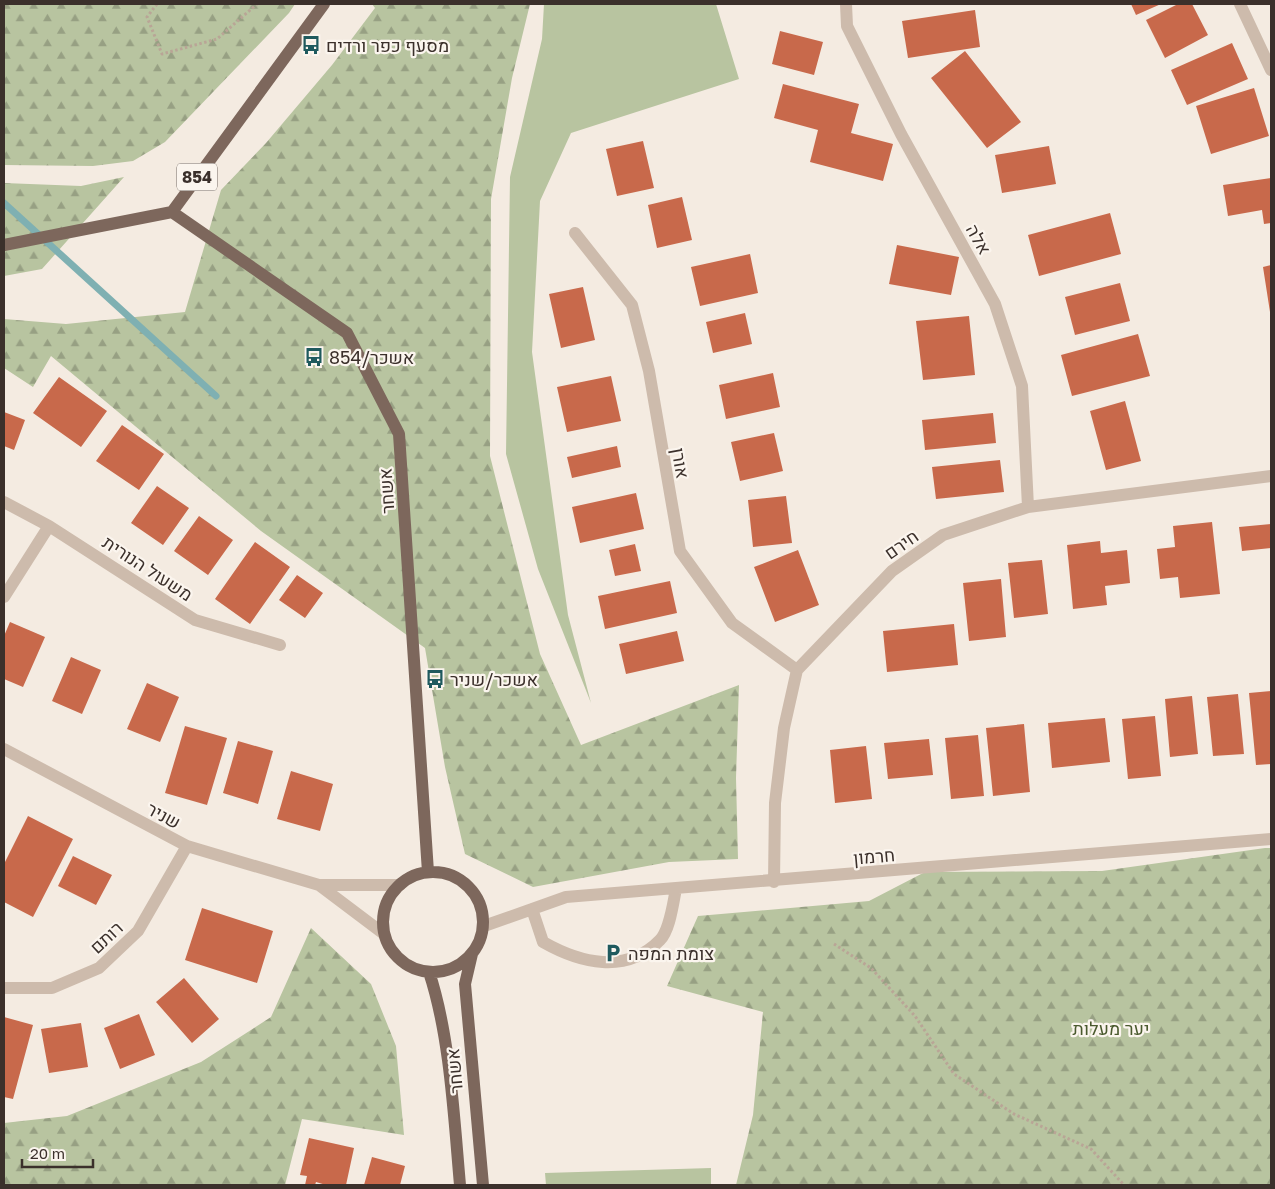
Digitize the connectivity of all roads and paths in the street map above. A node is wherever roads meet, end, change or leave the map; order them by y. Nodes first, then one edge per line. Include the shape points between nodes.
1 (157, 4) edge
2 (257, 4) edge
3 (324, 4) edge
4 (846, 4) edge
5 (1240, 4) edge
6 (1271, 70) edge
7 (172, 212) junction
8 (575, 233) dead end
9 (4, 245) edge
10 (1271, 476) edge
11 (4, 502) edge
12 (1028, 508) junction
13 (49, 526) junction
14 (4, 597) edge
15 (280, 646) dead end
16 (797, 670) junction
17 (4, 749) edge
18 (1271, 839) edge
19 (187, 846) junction
20 (428, 872) junction
21 (774, 882) junction
22 (319, 885) junction
23 (400, 885) junction
24 (676, 889) junction
25 (532, 909) junction
26 (484, 926) junction
27 (384, 934) junction
28 (834, 944) dead end
29 (472, 954) junction
30 (429, 972) junction
31 (4, 988) edge
32 (460, 1185) edge
33 (483, 1185) edge
34 (1124, 1185) edge

1 - 2 path via 147,16 162,54 217,39
3 - 7 main road, 854
4 - 12 street, אלה via 847,26 901,134 995,304 1022,386
5 - 6 street
7 - 9 main road, 854
7 - 20 main road, אשחר via 347,333 399,434
8 - 16 street, אורן via 632,306 649,371 680,551 732,623
10 - 12 street, חירם
11 - 13 street, משעול הנורית
12 - 16 street, חירם via 943,535 892,571
13 - 14 street
13 - 15 street, משעול הנורית via 195,620
16 - 21 street via 784,728 776,793
17 - 19 street, שניר
18 - 21 street, חרמון
19 - 22 street, שניר
19 - 31 street, רותם via 138,931 100,968 52,988
20 - 23 main road via 411,877
20 - 26 main road via 442,872 468,886 477,897
21 - 24 street, חרמון
22 - 23 street, שניר
22 - 27 street, שניר
23 - 27 main road via 388,900 383,917
24 - 25 street, חרמון via 566,897
24 - 25 street via 672,913 661,940 633,960 600,963 567,956 543,942
25 - 26 street, חרמון
26 - 29 main road
27 - 30 main road via 401,960
28 - 34 path via 878,974 915,1016 954,1074 1014,1114 1091,1149
29 - 30 main road via 460,965 445,971
29 - 33 main road, אשחר via 466,984
30 - 32 main road, אשחר via 437,995

